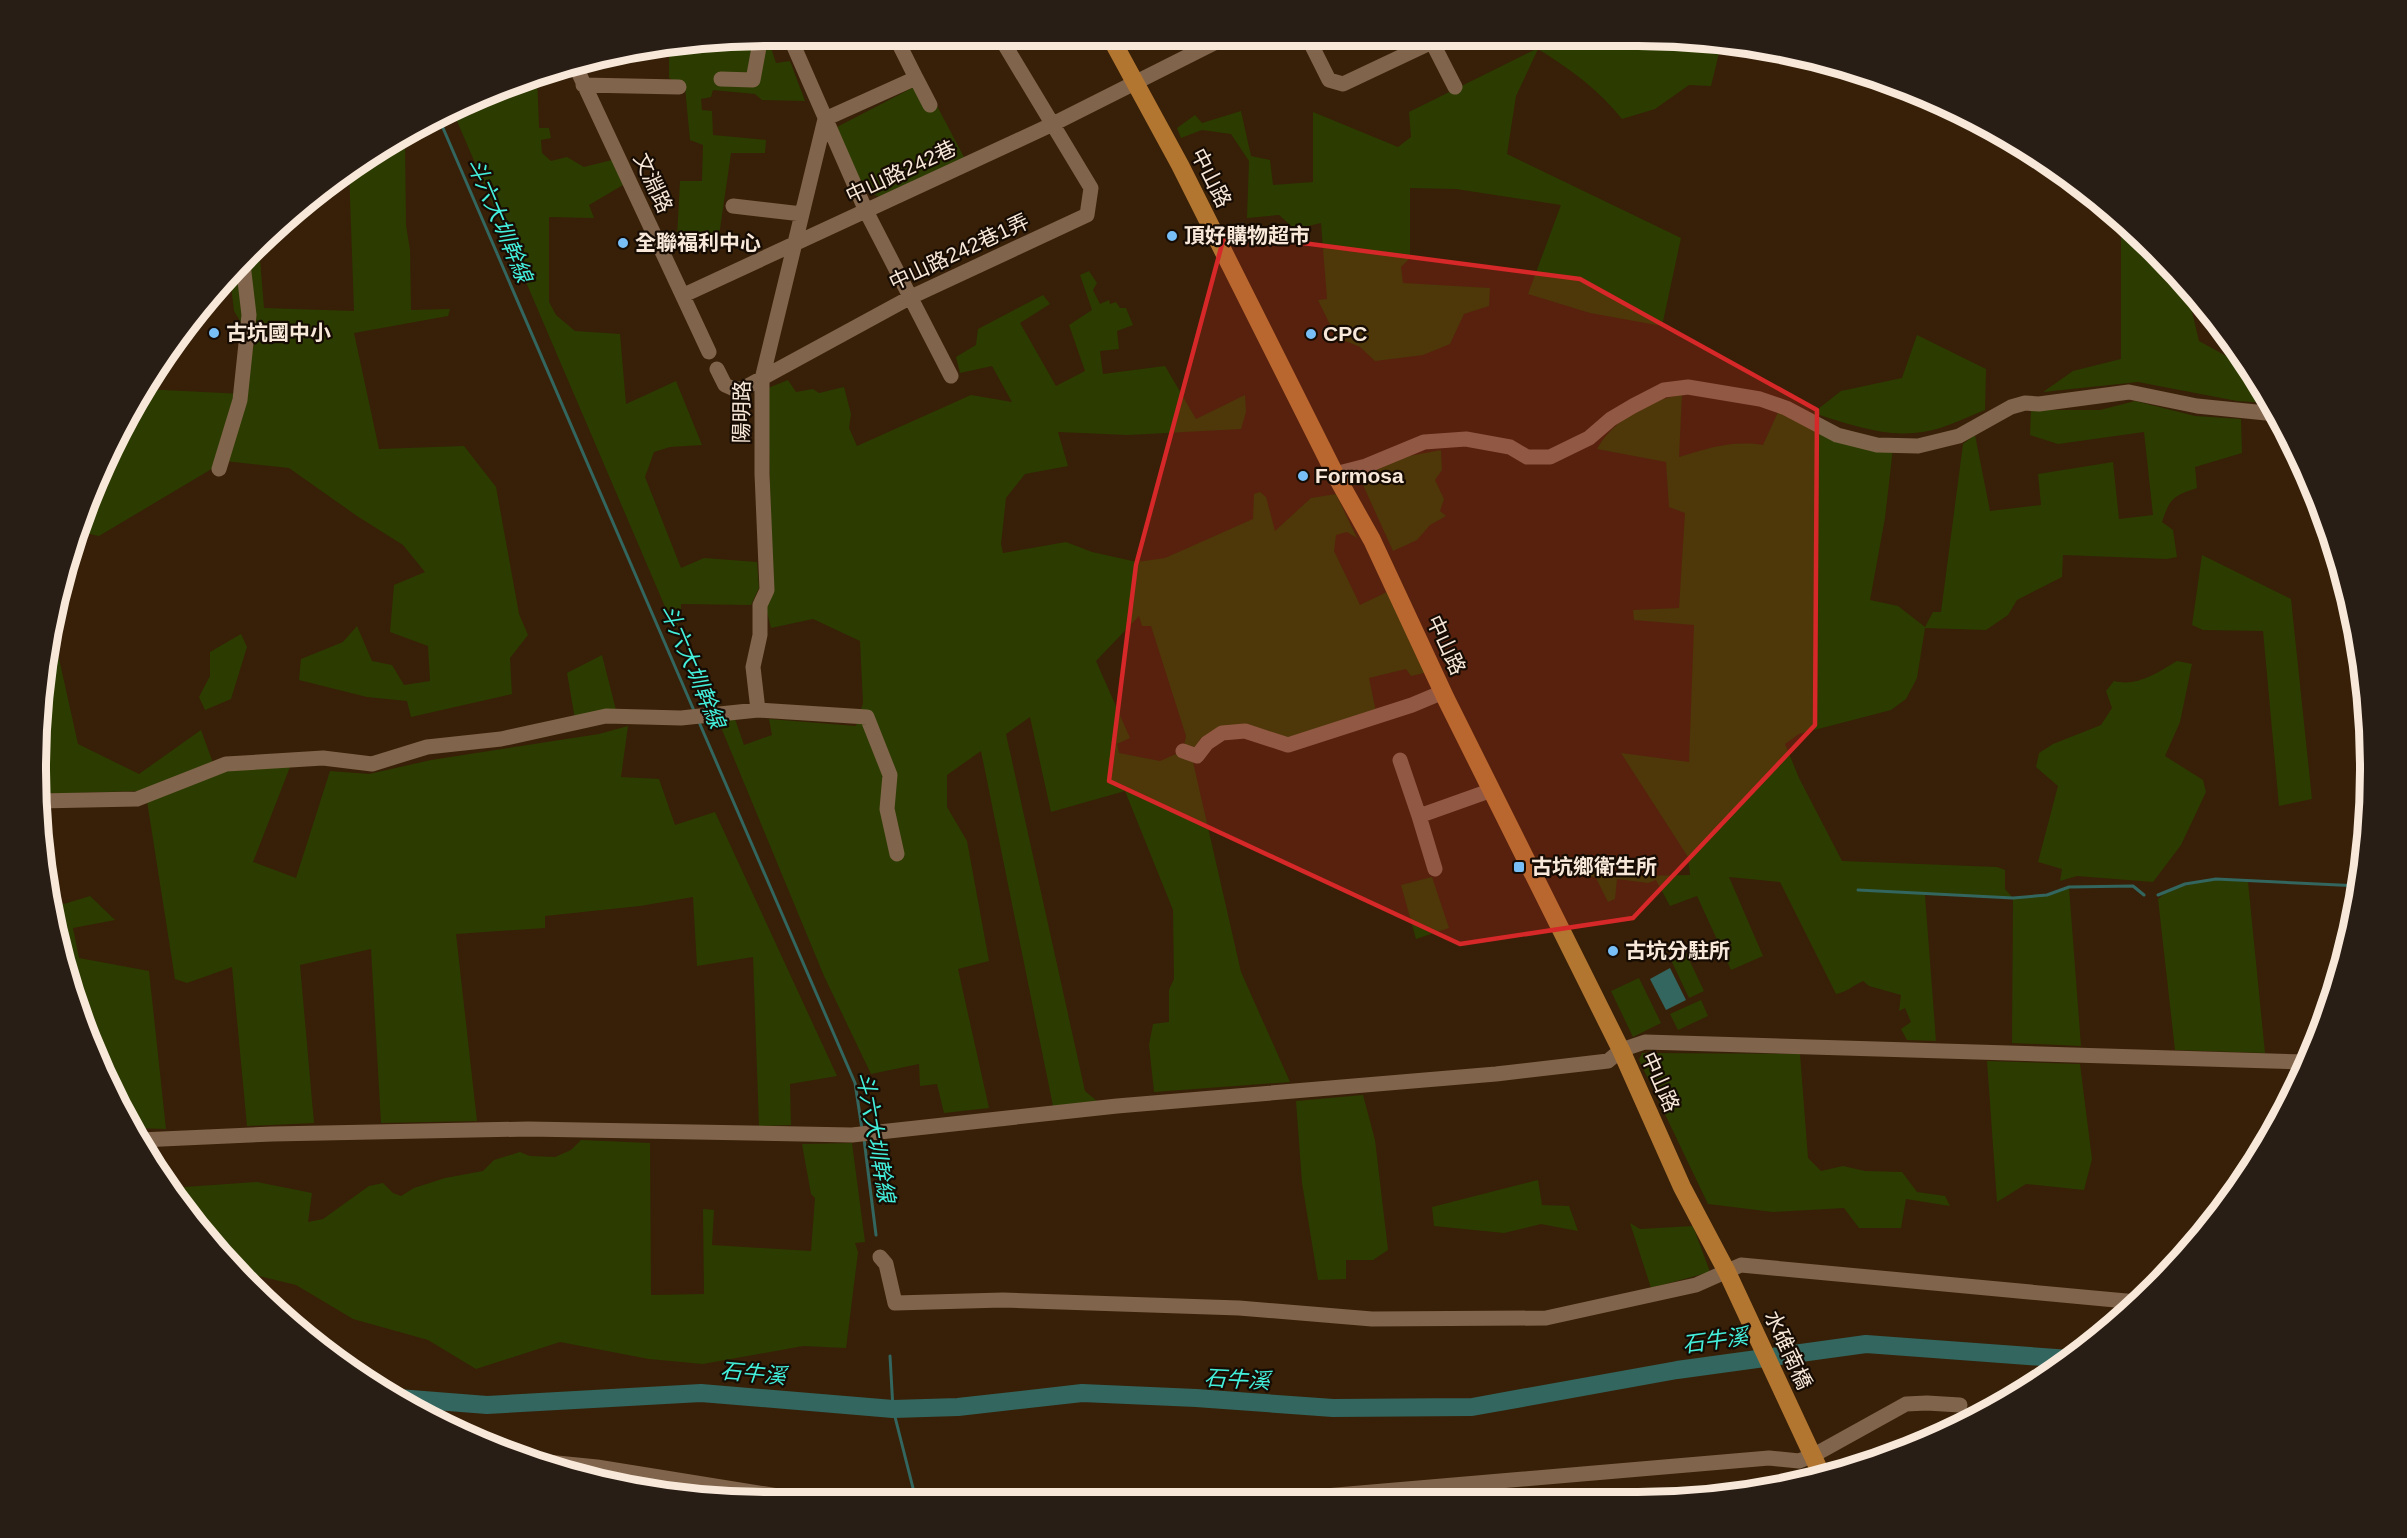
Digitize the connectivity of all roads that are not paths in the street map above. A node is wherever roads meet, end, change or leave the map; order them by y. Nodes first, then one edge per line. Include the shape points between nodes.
1 (759, 46) edge
2 (794, 46) edge
3 (900, 46) edge
4 (1006, 46) edge
5 (1115, 46) edge
6 (1312, 46) edge
7 (1424, 46) edge
8 (1434, 46) edge
9 (1194, 48) edge
10 (578, 72) edge
11 (916, 78) junction
12 (721, 79) dead end
13 (1135, 84) junction
14 (583, 85) junction
15 (678, 87) dead end
16 (1455, 87) dead end
17 (930, 105) dead end
18 (825, 120) junction
19 (1053, 124) junction
20 (733, 206) dead end
21 (866, 211) junction
22 (802, 214) junction
23 (795, 245) junction
24 (244, 273) edge
25 (684, 295) junction
26 (911, 297) junction
27 (709, 352) dead end
28 (717, 369) dead end
29 (951, 376) dead end
30 (762, 379) junction
31 (2267, 413) edge
32 (219, 469) dead end
33 (1335, 474) junction
34 (1443, 692) junction
35 (758, 710) junction
36 (1183, 751) dead end
37 (1400, 760) dead end
38 (1492, 790) junction
39 (47, 801) edge
40 (1419, 816) junction
41 (897, 854) dead end
42 (1435, 869) dead end
43 (1622, 1050) junction
44 (2298, 1062) edge
45 (149, 1140) edge
46 (880, 1257) dead end
47 (1727, 1272) junction
48 (2126, 1301) edge
49 (1960, 1405) dead end
50 (1811, 1450) junction
51 (575, 1465) edge
52 (1819, 1468) edge
53 (759, 1492) edge
54 (1372, 1492) edge

1 - 12 street via 753,80
2 - 18 street
3 - 11 street
4 - 19 street
5 - 13 main road, 中山路
6 - 7 street via 1329,80 1343,84
8 - 16 street
9 - 13 street, 中山路242巷
10 - 14 street, 文淵路
11 - 17 street
11 - 18 street
13 - 19 street, 中山路242巷
13 - 33 main road, 中山路 via 1180,165
14 - 15 street
14 - 25 street, 文淵路
18 - 21 street
18 - 22 street, 陽明路
19 - 21 street, 中山路242巷
19 - 26 street, 中山路242巷1弄 via 1091,188 1087,215
20 - 22 street
21 - 23 street, 中山路242巷
21 - 26 street
22 - 23 street, 陽明路
23 - 25 street, 中山路242巷
23 - 30 street, 陽明路
24 - 32 street via 249,315 240,400
25 - 27 street, 文淵路
26 - 29 street
26 - 30 street, 中山路242巷1弄
28 - 30 street, 中山路242巷1弄 via 725,385 734,389
30 - 35 street, 陽明路 via 767,590 760,605 760,635 753,667
31 - 33 street via 2197,406 2129,392 2025,403 1959,436 1918,446 1877,445 1837,435 1760,399 1688,387 1664,390 1611,419 1589,438 1550,457 1527,457 1510,447 1466,439 1424,442
33 - 34 main road, 中山路 via 1372,540
34 - 36 street via 1288,745 1245,731 1222,733 1197,756
34 - 38 main road, 中山路
35 - 39 street via 681,718 606,716 501,739 427,747 372,764 323,758 226,764 137,799
35 - 41 street via 867,717 890,775 887,809
37 - 40 street
38 - 40 street
38 - 43 main road, 中山路
40 - 42 street
43 - 44 street via 1645,1042
43 - 45 street via 1608,1061 1541,1069 1117,1106 859,1134 528,1129
43 - 47 main road, 中山路 via 1682,1187
46 - 47 street via 886,1264 895,1303 1034,1301 1239,1308 1372,1319 1546,1318 1696,1284
47 - 48 street via 1741,1265
47 - 50 main road, 水碓南橋
49 - 50 street via 1906,1404
50 - 52 main road, 水碓南橋
50 - 54 street via 1798,1461 1769,1458
51 - 53 street

